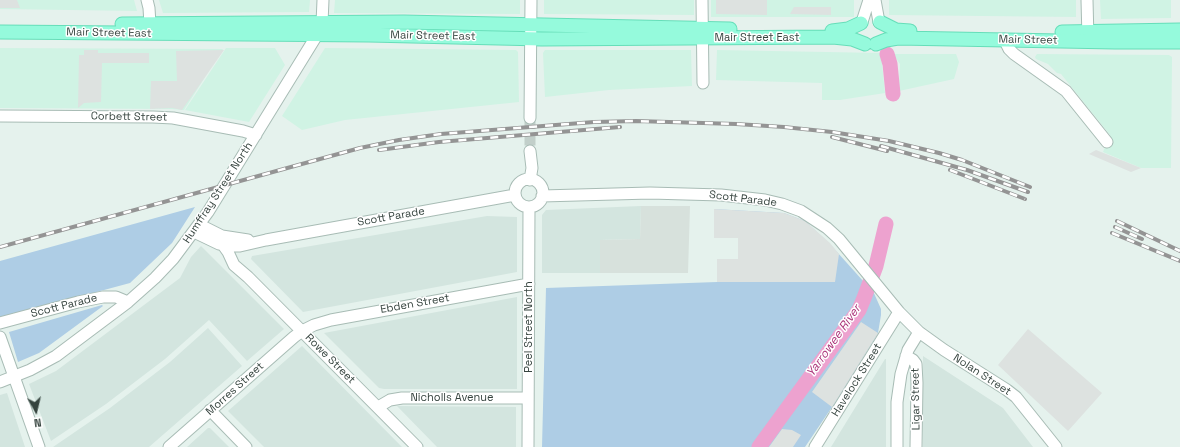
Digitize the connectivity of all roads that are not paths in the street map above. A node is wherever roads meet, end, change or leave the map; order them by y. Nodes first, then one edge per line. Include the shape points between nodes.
1 (147, 0) edge
2 (323, 0) edge
3 (531, 0) edge
4 (702, 0) edge
5 (869, 0) edge
6 (875, 0) edge
7 (1087, 0) edge
8 (861, 22) junction
9 (880, 22) junction
10 (0, 23) edge
11 (150, 24) junction
12 (319, 29) junction
13 (1180, 30) edge
14 (0, 32) edge
15 (531, 32) junction
16 (703, 33) junction
17 (1088, 36) junction
18 (1004, 39) junction
19 (1180, 42) edge
20 (871, 44) junction
21 (703, 82) dead end
22 (0, 116) edge
23 (530, 118) tunnel mouth
24 (256, 135) junction
25 (1107, 142) dead end
26 (530, 150) tunnel mouth
27 (530, 180) junction
28 (515, 195) junction
29 (542, 196) junction
30 (529, 207) junction
31 (197, 228) junction
32 (266, 240) junction
33 (223, 245) junction
34 (247, 245) junction
35 (242, 271) junction
36 (529, 284) junction
37 (128, 302) junction
38 (899, 312) junction
39 (0, 324) edge
40 (302, 331) junction
41 (919, 332) junction
42 (0, 337) edge
43 (906, 356) junction
44 (14, 377) junction
45 (0, 382) edge
46 (528, 398) junction
47 (378, 408) junction
48 (210, 410) junction
49 (1052, 445) edge
50 (39, 447) edge
51 (169, 447) edge
52 (246, 447) edge
53 (417, 447) edge
54 (528, 447) edge
55 (815, 447) edge
56 (897, 447) edge
57 (916, 447) edge

1 - 11 street
2 - 12 street, Humffray Street North
3 - 15 street
4 - 16 street
5 - 8 street
6 - 9 street
7 - 17 street
8 - 9 main road via 873,18
8 - 16 main road, Mair Street East via 837,31
8 - 20 main road via 858,34 862,41
9 - 17 main road, Mair Street via 902,30
9 - 20 main road via 884,34 881,40
10 - 11 main road, Mair Street East
11 - 12 main road, Mair Street East
12 - 14 main road, Mair Street East
12 - 15 main road, Mair Street East
12 - 24 street, Humffray Street North
13 - 17 main road, Mair Street
15 - 16 main road, Mair Street East
15 - 23 street
16 - 20 main road, Mair Street East via 833,37
16 - 21 street
17 - 18 main road, Mair Street
17 - 19 main road, Mair Street
18 - 20 main road, Mair Street via 898,38
18 - 25 street via 1011,51 1066,91
22 - 24 street, Corbett Street via 173,118
24 - 31 street, Humffray Street North
26 - 27 street
27 - 28 street via 518,185
27 - 29 street via 537,182
28 - 30 street via 520,204
28 - 32 street, Scott Parade
29 - 30 street via 538,204
29 - 38 street, Scott Parade via 702,194 751,197 774,202 801,211 827,228 843,243
30 - 36 street, Peel Street North
31 - 32 street, Scott Parade via 229,238
31 - 33 street, Scott Parade via 210,240
31 - 37 street, Humffray Street North via 163,270
32 - 34 street, Scott Parade
33 - 34 street, Scott Parade
33 - 35 street, Rowe Street via 233,264
34 - 35 street via 239,255
35 - 40 street, Rowe Street
36 - 40 street, Ebden Street via 331,320
36 - 46 street, Peel Street North
37 - 39 street, Scott Parade via 116,297 103,296
37 - 44 street, Humffray Street North via 56,356
38 - 41 street, Nolan Street
38 - 55 street, Havelock Street
40 - 47 street, Rowe Street
40 - 48 street, Morres Street
41 - 43 street, Ligar Street
41 - 49 street, Nolan Street via 1010,393
42 - 44 street
43 - 56 street, Ligar Street via 898,395
43 - 57 street, Ligar Street via 916,364
44 - 45 street, Humffray Street North
44 - 50 street
46 - 47 street, Nicholls Avenue via 402,398 390,400
46 - 54 street, Peel Street North
47 - 53 street, Rowe Street
48 - 51 street, Morres Street
48 - 52 street

